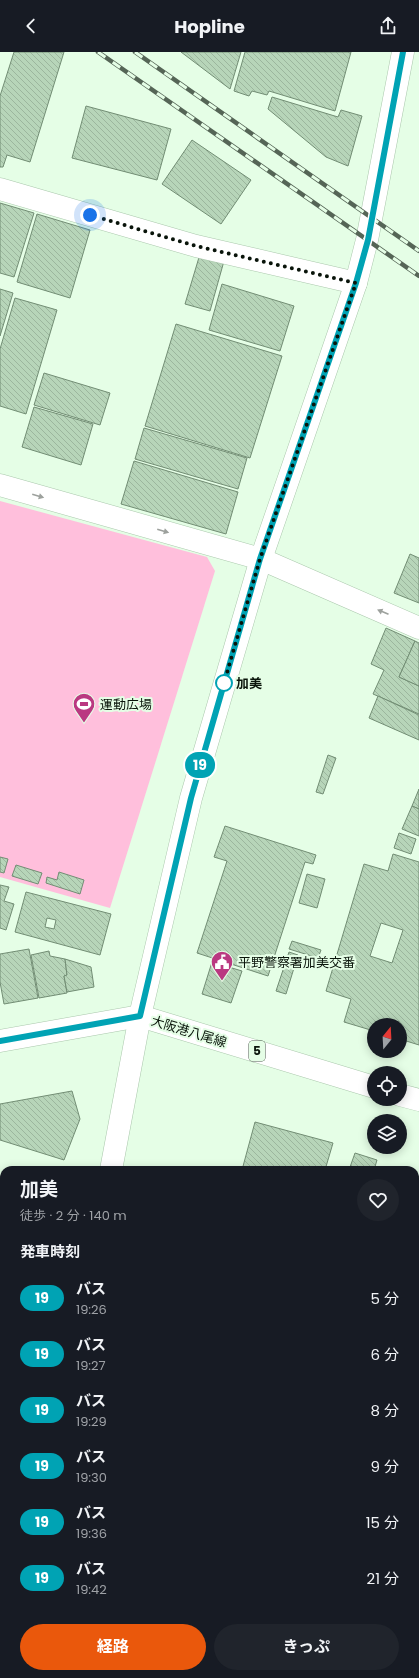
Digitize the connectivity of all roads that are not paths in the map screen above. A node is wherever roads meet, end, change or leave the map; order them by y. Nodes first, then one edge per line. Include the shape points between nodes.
1 (403, 52) edge
2 (0, 189) edge
3 (356, 283) junction
4 (0, 485) edge
5 (260, 559) junction
6 (419, 628) edge
7 (140, 1016) junction
8 (0, 1041) edge
9 (367, 1085) edge
10 (407, 1097) edge
11 (419, 1100) edge
12 (112, 1166) edge

1 - 3 street via 368,240
2 - 3 street via 196,246
3 - 5 street
4 -> 5 street
6 -> 5 street
5 - 7 street via 191,798
7 - 8 street, 大阪港八尾線 / 5
7 - 9 street, 大阪港八尾線 / 5
7 - 12 street
10 - 11 street

